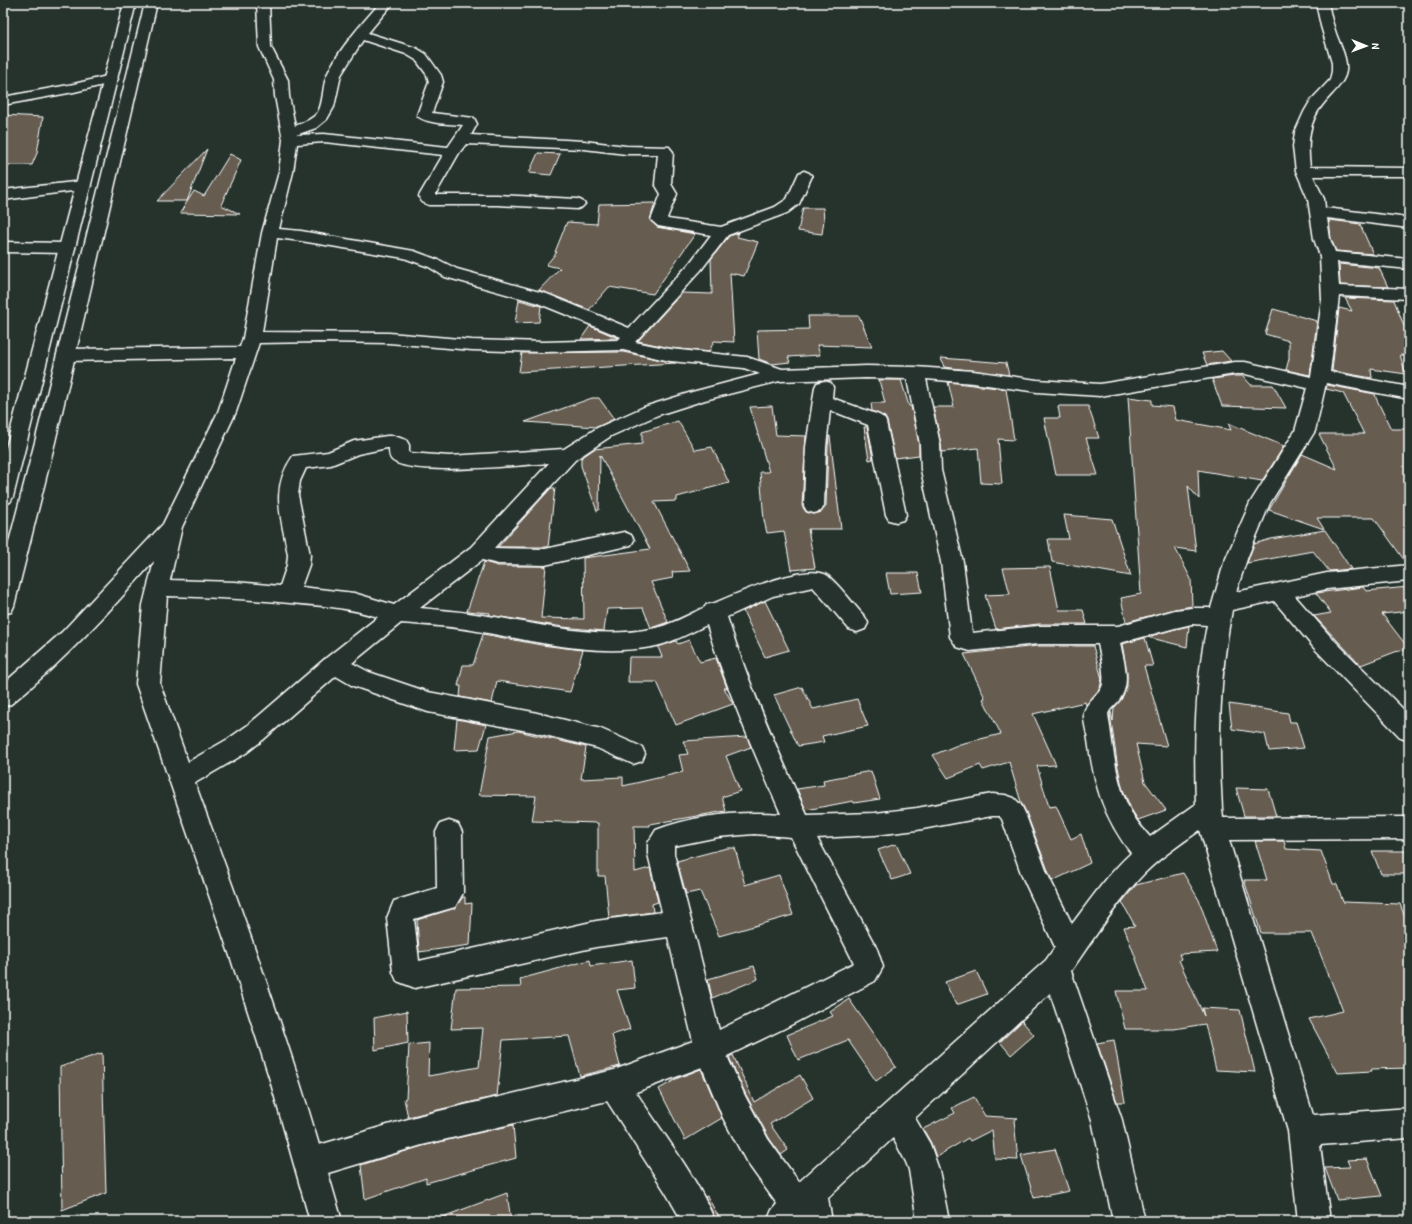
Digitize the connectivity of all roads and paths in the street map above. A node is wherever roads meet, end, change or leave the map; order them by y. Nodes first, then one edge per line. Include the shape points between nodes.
1 (130, 3) edge
2 (151, 3) edge
3 (263, 3) edge
4 (387, 3) edge
5 (1322, 3) edge
6 (361, 35) junction
7 (111, 79) junction
8 (3, 100) edge
9 (290, 136) junction
10 (462, 138) junction
11 (452, 152) junction
12 (1303, 171) junction
13 (1409, 172) edge
14 (804, 176) dead end
15 (84, 186) junction
16 (3, 194) edge
17 (577, 204) dead end
18 (1319, 212) junction
19 (1409, 223) edge
20 (722, 232) junction
21 (270, 233) junction
22 (3, 247) edge
23 (67, 248) junction
24 (1328, 256) junction
25 (1409, 264) edge
26 (1330, 291) junction
27 (1409, 294) edge
28 (628, 340) junction
29 (250, 345) junction
30 (66, 355) junction
31 (915, 373) junction
32 (825, 374) junction
33 (780, 375) junction
34 (1318, 380) junction
35 (1409, 392) edge
36 (823, 401) junction
37 (45, 442) junction
38 (15, 449) junction
39 (568, 455) junction
40 (3, 497) edge
41 (814, 506) dead end
42 (896, 515) dead end
43 (172, 527) junction
44 (624, 540) dead end
45 (478, 552) junction
46 (1409, 573) edge
47 (157, 588) junction
48 (1278, 592) junction
49 (288, 594) junction
50 (3, 606) edge
51 (1222, 610) junction
52 (714, 611) junction
53 (397, 614) junction
54 (856, 623) dead end
55 (1108, 636) junction
56 (334, 664) junction
57 (3, 697) edge
58 (1409, 730) edge
59 (633, 754) dead end
60 (182, 778) junction
61 (1211, 819) junction
62 (799, 827) junction
63 (1409, 828) edge
64 (449, 832) dead end
65 (1147, 854) junction
66 (677, 923) junction
67 (1063, 958) junction
68 (709, 1050) junction
69 (614, 1085) junction
70 (896, 1114) junction
71 (1409, 1123) edge
72 (1303, 1131) junction
73 (309, 1164) junction
74 (802, 1210) edge
75 (326, 1221) edge
76 (699, 1221) edge
77 (933, 1221) edge
78 (1130, 1221) edge
79 (1314, 1221) edge

1 - 7 street
2 - 30 street
3 - 9 street via 265,47 281,80
4 - 6 street
5 - 12 street via 1339,71 1336,81 1316,102 1306,122 1300,147
6 - 9 street via 334,76 323,115
6 - 10 street via 411,50 421,58 434,75 436,82 424,115 469,121 470,124
7 - 8 street
7 - 15 street
9 - 11 street
9 - 21 street via 286,172
10 - 11 street
10 - 20 street via 626,150 664,150 666,152 663,184 669,194 659,220 664,223
11 - 17 street via 427,199
12 - 13 street
12 - 18 street via 1314,193
14 - 20 street via 794,201 781,210
15 - 16 street
15 - 23 street
18 - 19 street
18 - 24 street via 1322,239
20 - 28 street via 695,267
21 - 28 street via 408,254 451,273 541,298
21 - 29 street
22 - 23 street
23 - 38 street
24 - 25 street
24 - 26 street
26 - 27 street
26 - 34 street via 1331,300
28 - 29 street via 543,347 320,336
28 - 33 street via 670,355 747,363
29 - 30 street
29 - 43 street via 228,412
30 - 37 street
31 - 32 street
31 - 34 street via 1088,390 1235,368
31 - 55 street via 930,444 931,470 952,562 961,637 970,642 1038,635
32 - 33 street
32 - 36 street
33 - 39 street via 651,411 604,432
34 - 35 street
34 - 51 street via 1311,414 1298,445 1255,512 1232,570
36 - 41 street via 816,447
36 - 42 street via 877,422
37 - 38 street
37 - 50 street
38 - 40 street
39 - 45 street
39 - 49 street via 450,463 399,456 399,445 394,442 354,448 331,458 300,461 296,466 288,494 299,555
43 - 47 street
43 - 57 street via 88,621
44 - 45 street via 545,557 498,556
45 - 53 street
46 - 48 street via 1327,581
47 - 49 street
47 - 60 street via 148,684
48 - 51 street
48 - 58 street via 1322,642
49 - 53 street via 354,601
51 - 55 street
51 - 61 street via 1211,670 1207,728
52 - 53 street via 652,638 613,642 553,637 475,622
52 - 54 street via 769,589 815,579 820,581
52 - 62 street via 764,747
53 - 56 street
55 - 65 street via 1115,682 1112,692 1098,706 1096,714 1108,785 1116,809
56 - 59 street via 361,679 428,702 533,722 601,739
56 - 60 street via 256,732
60 - 73 street via 285,1080
61 - 63 street
61 - 65 street
61 - 72 street
62 - 66 street via 754,823 718,826 666,838 661,843 661,854
62 - 67 street via 875,824 992,805 1005,806 1012,813
62 - 68 street via 867,958 869,967 852,979
64 - 66 street via 450,892 446,898 403,910 400,918 407,972 415,975 596,934
65 - 67 street via 1110,894
66 - 68 street
67 - 70 street
67 - 78 street via 1107,1120
68 - 69 street
68 - 74 street via 734,1107 757,1150
69 - 73 street via 425,1128
69 - 76 street via 677,1182
70 - 74 street
70 - 77 street via 922,1162
71 - 72 street
72 - 79 street
73 - 75 street

